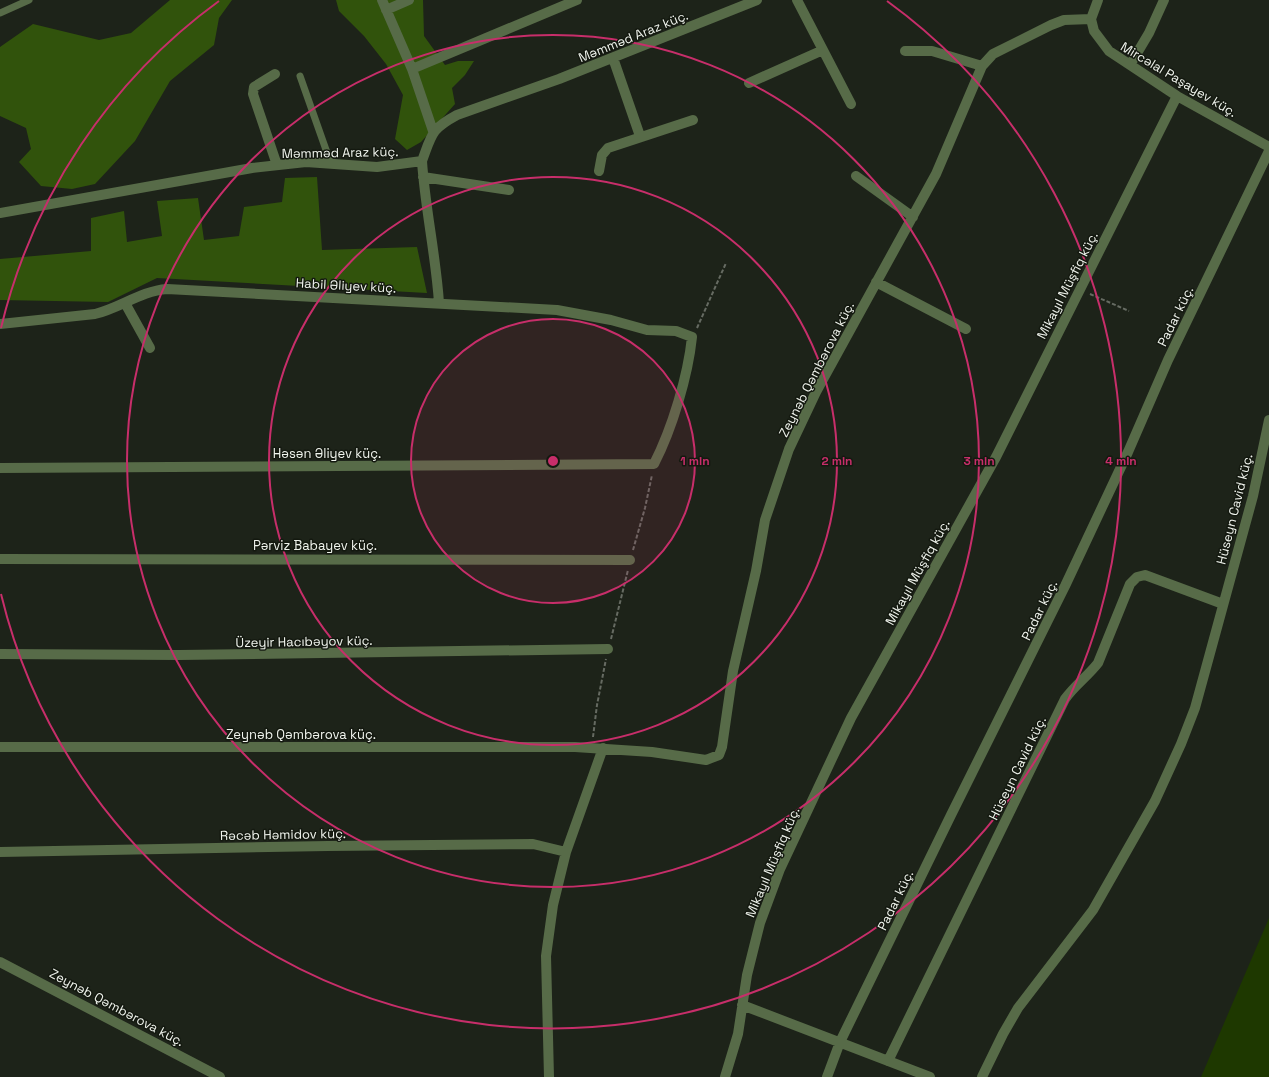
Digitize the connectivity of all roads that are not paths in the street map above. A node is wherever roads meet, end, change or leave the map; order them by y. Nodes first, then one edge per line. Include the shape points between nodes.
1 (29, 0) edge
2 (382, 0) edge
3 (408, 0) edge
4 (577, 0) edge
5 (757, 0) edge
6 (797, 0) edge
7 (1098, 0) edge
8 (1164, 0) edge
9 (386, 10) junction
10 (0, 13) edge
11 (1091, 19) junction
12 (823, 50) junction
13 (905, 51) dead end
14 (612, 58) junction
15 (1130, 65) junction
16 (982, 66) junction
17 (412, 69) junction
18 (275, 74) dead end
19 (300, 76) dead end
20 (749, 83) dead end
21 (1177, 96) junction
22 (851, 104) dead end
23 (693, 120) dead end
24 (433, 132) junction
25 (640, 136) junction
26 (1269, 146) edge
27 (1269, 151) edge
28 (422, 160) junction
29 (331, 164) junction
30 (276, 165) junction
31 (600, 171) dead end
32 (856, 176) dead end
33 (423, 177) junction
34 (509, 190) dead end
35 (0, 213) edge
36 (913, 217) junction
37 (876, 282) junction
38 (125, 303) junction
39 (439, 303) junction
40 (0, 324) edge
41 (966, 329) dead end
42 (150, 348) dead end
43 (1269, 420) edge
44 (654, 464) joint
45 (0, 468) edge
46 (0, 559) edge
47 (630, 560) road end
48 (1223, 604) junction
49 (608, 649) road end
50 (0, 654) edge
51 (0, 747) edge
52 (603, 748) junction
53 (0, 852) edge
54 (566, 852) junction
55 (0, 962) edge
56 (742, 1004) junction
57 (840, 1042) junction
58 (888, 1061) junction
59 (220, 1077) edge
60 (549, 1077) edge
61 (725, 1077) edge
62 (827, 1077) edge
63 (930, 1077) edge
64 (982, 1077) edge

1 - 10 lane
2 - 9 street
3 - 9 street
4 - 17 street
5 - 14 street, Məmməd Araz küç.
6 - 12 street
7 - 11 street
8 - 15 street via 1150,33
9 - 17 street
11 - 15 street, Mircəlal Paşayev küç. via 1099,40 1109,51
11 - 16 street, Zeynəb Qəmbərova küç. via 1064,20 1052,25 994,54
12 - 20 street
12 - 22 street
13 - 16 street via 932,51
14 - 24 street, Məmməd Araz küç. via 458,115
14 - 25 street
15 - 21 street, Mircəlal Paşayev küç.
16 - 36 street, Zeynəb Qəmbərova küç. via 936,174
17 - 24 street
18 - 30 street via 254,87 253,94
19 - 29 lane
21 - 26 street, Mircəlal Paşayev küç.
21 - 56 street, Mikayıl Müşfiq küç. via 996,457 851,718 780,869 760,923
23 - 25 street
24 - 28 street
25 - 31 street via 608,148 602,155
27 - 57 street, Padar küç. via 1168,360 1065,586
28 - 29 street, Məmməd Araz küç. via 377,167
28 - 33 street
29 - 30 street, Məmməd Araz küç. via 306,162
30 - 35 street, Məmməd Araz küç.
32 - 36 street
33 - 34 street
33 - 39 street
36 - 37 street, Zeynəb Qəmbərova küç.
37 - 41 street
37 - 52 street, Zeynəb Qəmbərova küç. via 816,392 789,449 771,500 733,671 719,756 706,760
38 - 39 street, Habil Əliyev küç. via 145,293 167,289
38 - 40 street, Habil Əliyev küç. via 95,314
38 - 42 street
39 - 44 street, Habil Əliyev küç. via 557,310 647,330 676,331 692,337 689,364 662,448
43 - 48 street, Hüseyn Cavid küç. via 1253,496
44 - 45 street, Həsən Əliyev küç.
46 - 47 street, Pərviz Babayev küç.
48 - 58 street, Hüseyn Cavid küç. via 1144,574 1130,584 1098,663 1065,699
48 - 64 street, Hüseyn Cavid küç. via 1195,708 1155,801 1093,910 1018,1008
49 - 50 street, Üzeyir Hacıbəyov küç. via 179,655
51 - 52 street, Zeynəb Qəmbərova küç.
52 - 54 street
53 - 54 street, Rəcəb Həmidov küç. via 533,844
54 - 60 street via 552,905 546,956
55 - 59 street, Zeynəb Qəmbərova küç.
56 - 57 street
56 - 61 street, Mikayıl Müşfiq küç. via 738,1034
57 - 58 street
57 - 62 street, Padar küç.
58 - 63 street

